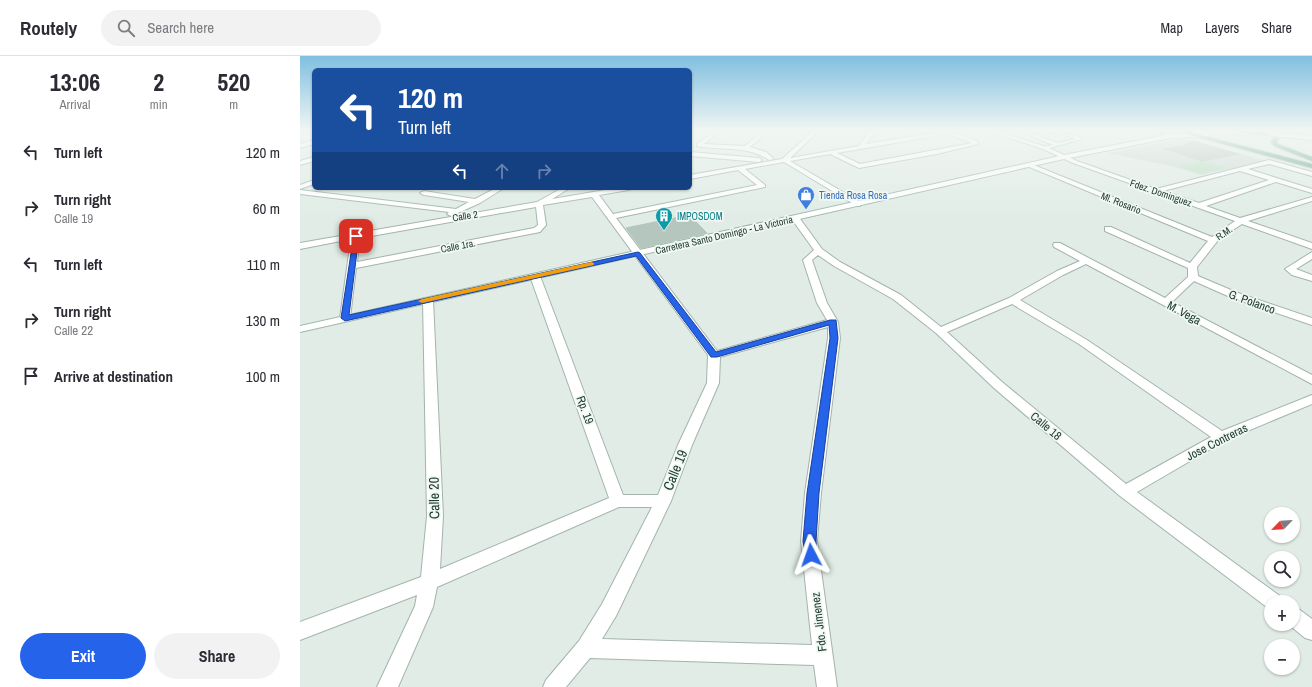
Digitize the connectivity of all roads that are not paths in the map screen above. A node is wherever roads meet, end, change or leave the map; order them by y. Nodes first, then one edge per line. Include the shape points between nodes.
1 (747, 159) edge
2 (771, 159) edge
3 (787, 159) edge
4 (845, 159) edge
5 (896, 159) edge
6 (1053, 159) edge
7 (1071, 159) edge
8 (1289, 159) edge
9 (312, 160) edge
10 (784, 160) junction
11 (774, 162) junction
12 (300, 163) edge
13 (1029, 165) junction
14 (1312, 166) edge
15 (739, 168) junction
16 (1240, 169) junction
17 (1312, 174) edge
18 (692, 177) edge
19 (1276, 180) junction
20 (312, 183) edge
21 (300, 187) edge
22 (497, 190) edge
23 (564, 190) edge
24 (617, 190) edge
25 (1155, 191) junction
26 (1312, 191) edge
27 (300, 192) edge
28 (424, 193) dead end
29 (594, 194) junction
30 (1312, 199) edge
31 (477, 201) junction
32 (539, 204) junction
33 (857, 204) junction
34 (1199, 206) junction
35 (457, 211) junction
36 (612, 216) junction
37 (795, 218) junction
38 (1241, 220) junction
39 (435, 221) junction
40 (1108, 229) dead end
41 (356, 236) junction
42 (1213, 240) junction
43 (1057, 245) dead end
44 (300, 246) edge
45 (1312, 246) edge
46 (819, 251) junction
47 (638, 254) junction
48 (1312, 255) edge
49 (1086, 260) junction
50 (351, 266) junction
51 (1192, 272) junction
52 (535, 276) junction
53 (1312, 278) edge
54 (428, 300) junction
55 (1013, 300) junction
56 (1165, 303) junction
57 (345, 318) junction
58 (833, 322) junction
59 (1312, 322) edge
60 (300, 329) edge
61 (940, 331) junction
62 (714, 355) junction
63 (1312, 380) edge
64 (1312, 399) edge
65 (1222, 437) junction
66 (1125, 492) junction
67 (618, 501) junction
68 (663, 501) junction
69 (428, 582) junction
70 (1265, 595) edge
71 (1300, 621) edge
72 (1312, 630) edge
73 (300, 631) edge
74 (586, 648) junction
75 (823, 655) junction
76 (387, 687) edge
77 (553, 687) edge
78 (827, 687) edge

1 - 11 street
2 - 11 street
3 - 10 street
4 - 5 street via 859,166
6 - 13 street, Carretera Santo Domingo - La Victoria
7 - 25 street, Fdez. Dominguez
8 - 14 main road
9 - 12 street
10 - 11 street
10 - 33 street
11 - 15 street
13 - 33 street, Carretera Santo Domingo - La Victoria
13 - 42 street, Ml. Rosario
15 - 18 street
15 - 36 street via 763,186
16 - 17 street via 1269,162
16 - 19 street
16 - 25 street
19 - 26 street
19 - 34 street
20 - 21 street
22 - 31 street
23 - 32 street
24 - 29 street, Calle 2
25 - 34 street, Fdez. Dominguez
27 - 35 street
28 - 31 street
29 - 32 street, Calle 2
29 - 36 street
30 - 38 street, R.M.
31 - 35 street
32 - 39 street, Calle 2
32 - 50 street, Calle 1ra. via 542,225 537,230
33 - 37 street, Carretera Santo Domingo - La Victoria
34 - 38 street, Fdez. Dominguez
35 - 39 street
36 - 47 street
37 - 46 street
37 - 47 street, Carretera Santo Domingo - La Victoria
38 - 42 street, R.M.
38 - 45 street, Fdez. Dominguez
39 - 41 street, Calle 2
40 - 51 street, G. Polanco
41 - 44 street, Calle 2
41 - 50 street
42 - 51 street, R.M.
43 - 49 street, M. Vega
46 - 58 street, Fdo. Jimenez via 808,260 822,303
46 - 61 street, Calle 18 via 897,298
47 - 52 street, Carretera Santo Domingo - La Victoria
47 - 62 street
48 - 53 street via 1290,268 1295,273
49 - 55 street
49 - 56 street, M. Vega
50 - 57 street
51 - 56 street, R.M. via 1181,290
51 - 59 street, G. Polanco via 1234,296
52 - 54 street, Carretera Santo Domingo - La Victoria
52 - 67 street, Rp. 19
54 - 57 street, Carretera Santo Domingo - La Victoria
54 - 69 street, Calle 20 via 435,516
55 - 61 street
55 - 65 street via 1083,342
56 - 63 street, M. Vega
57 - 60 street, Carretera Santo Domingo - La Victoria
58 - 62 street
58 - 75 street, Fdo. Jimenez via 834,338 809,541
61 - 66 street, Calle 18 via 998,385
62 - 68 street, Calle 19 via 714,383 685,445
64 - 65 street, Jose Contreras
65 - 66 street, Jose Contreras
66 - 70 street, Calle 18
67 - 68 street
67 - 69 street
68 - 74 street, Calle 19 via 609,610
69 - 73 street
69 - 76 street, Calle 20 via 424,608
71 - 72 street
74 - 75 street
74 - 77 street, Calle 19
75 - 78 street, Fdo. Jimenez

